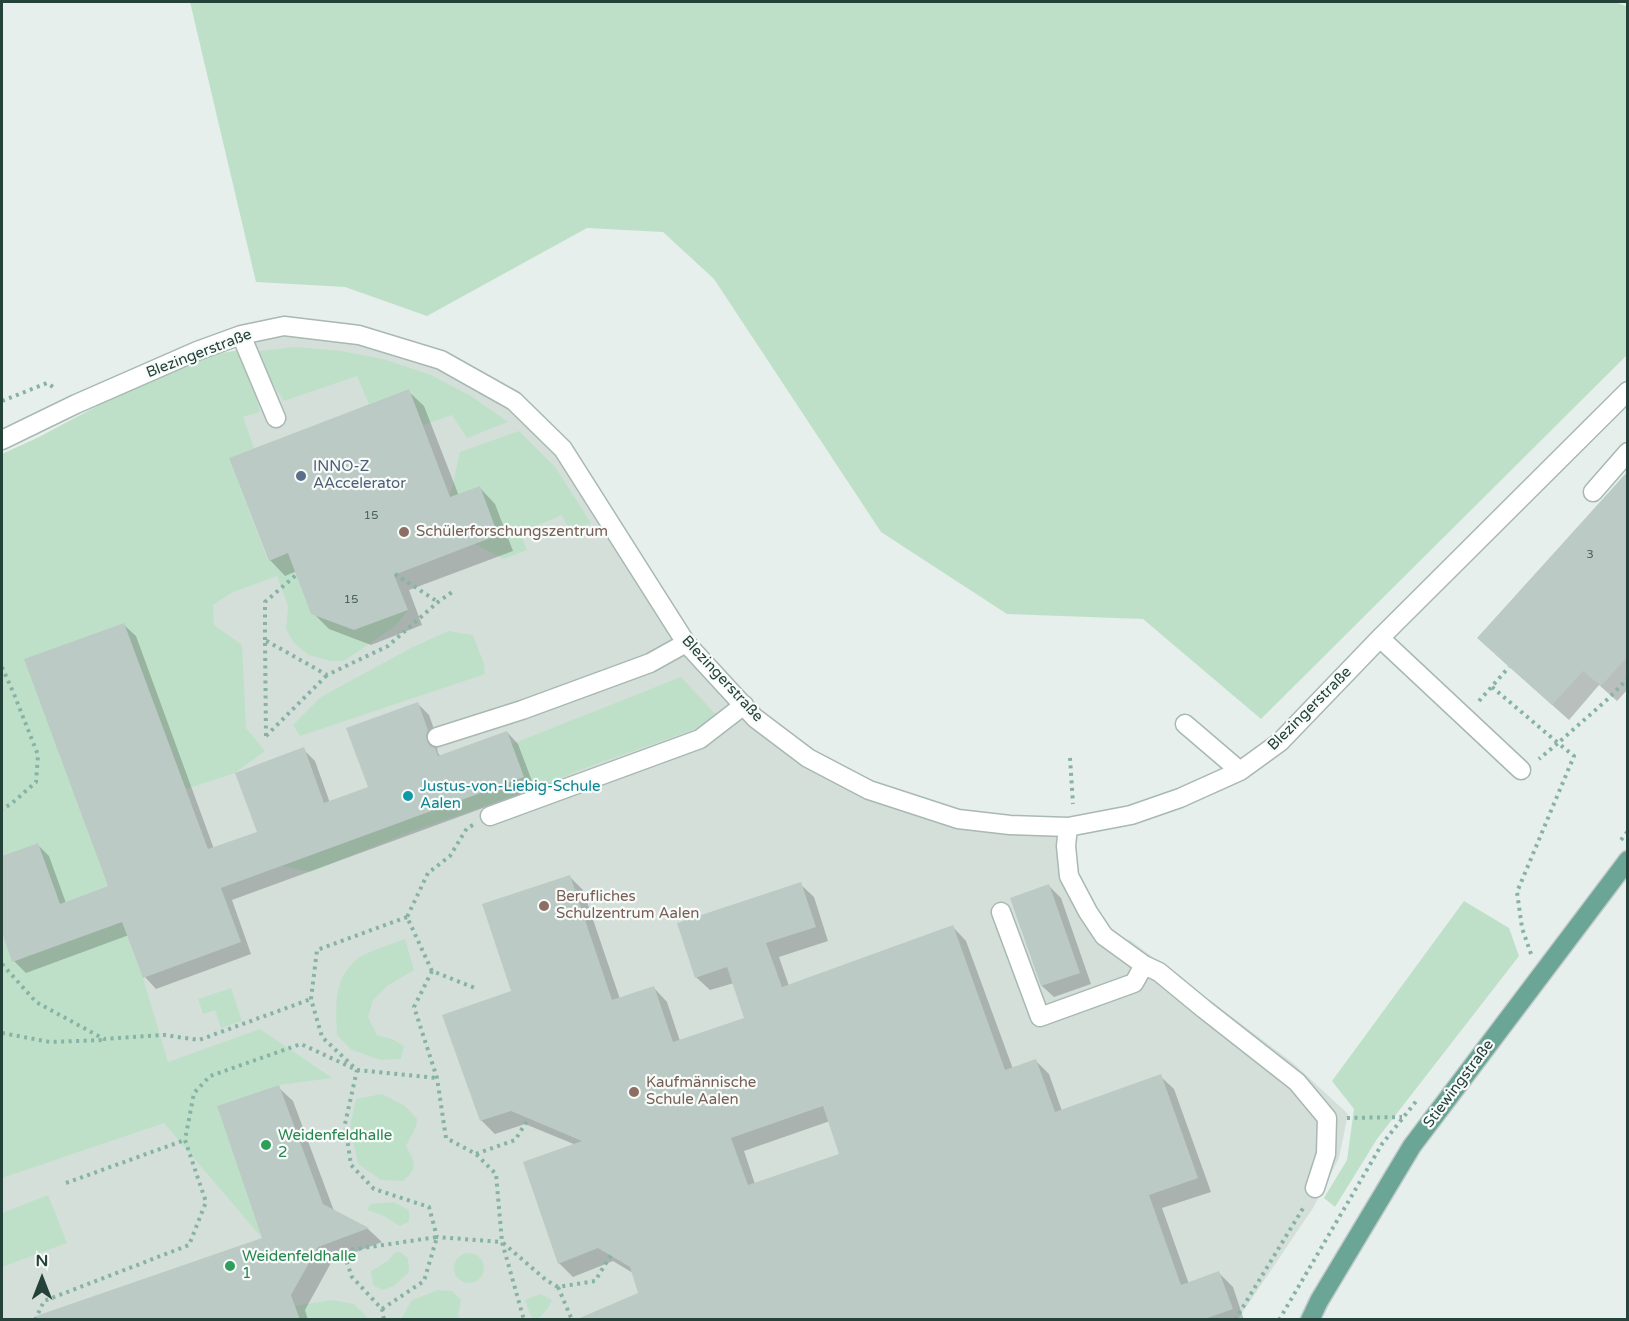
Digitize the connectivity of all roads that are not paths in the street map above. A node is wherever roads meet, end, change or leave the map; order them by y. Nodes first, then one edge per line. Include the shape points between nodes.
1 (241, 334) junction
2 (1628, 391) edge
3 (276, 418) dead end
4 (2, 440) edge
5 (1628, 452) edge
6 (1593, 492) dead end
7 (1380, 638) junction
8 (686, 643) junction
9 (744, 705) junction
10 (1185, 724) dead end
11 (437, 737) dead end
12 (1521, 770) road end
13 (1240, 771) junction
14 (490, 816) road end
15 (1071, 827) junction
16 (1628, 860) edge
17 (1001, 912) dead end
18 (1144, 964) junction
19 (1315, 1188) road end
20 (1310, 1320) edge

1 - 3 street
1 - 4 street, Blezingerstraße
1 - 8 street, Blezingerstraße via 284,326 358,335 441,360 514,401 564,449
2 - 7 street, Blezingerstraße
5 - 6 street
7 - 12 street
7 - 13 street, Blezingerstraße via 1280,742
8 - 9 street, Blezingerstraße
8 - 11 street via 650,663
9 - 14 street via 700,739
9 - 15 street, Blezingerstraße via 808,758 869,790 958,819
10 - 13 street
13 - 15 street, Blezingerstraße via 1131,815
15 - 18 street via 1066,846 1069,876 1088,912 1104,936
16 - 20 main road, Stiewingstraße via 1412,1146
17 - 18 street via 1040,1017 1134,983
18 - 19 street via 1297,1082 1327,1118 1326,1154

